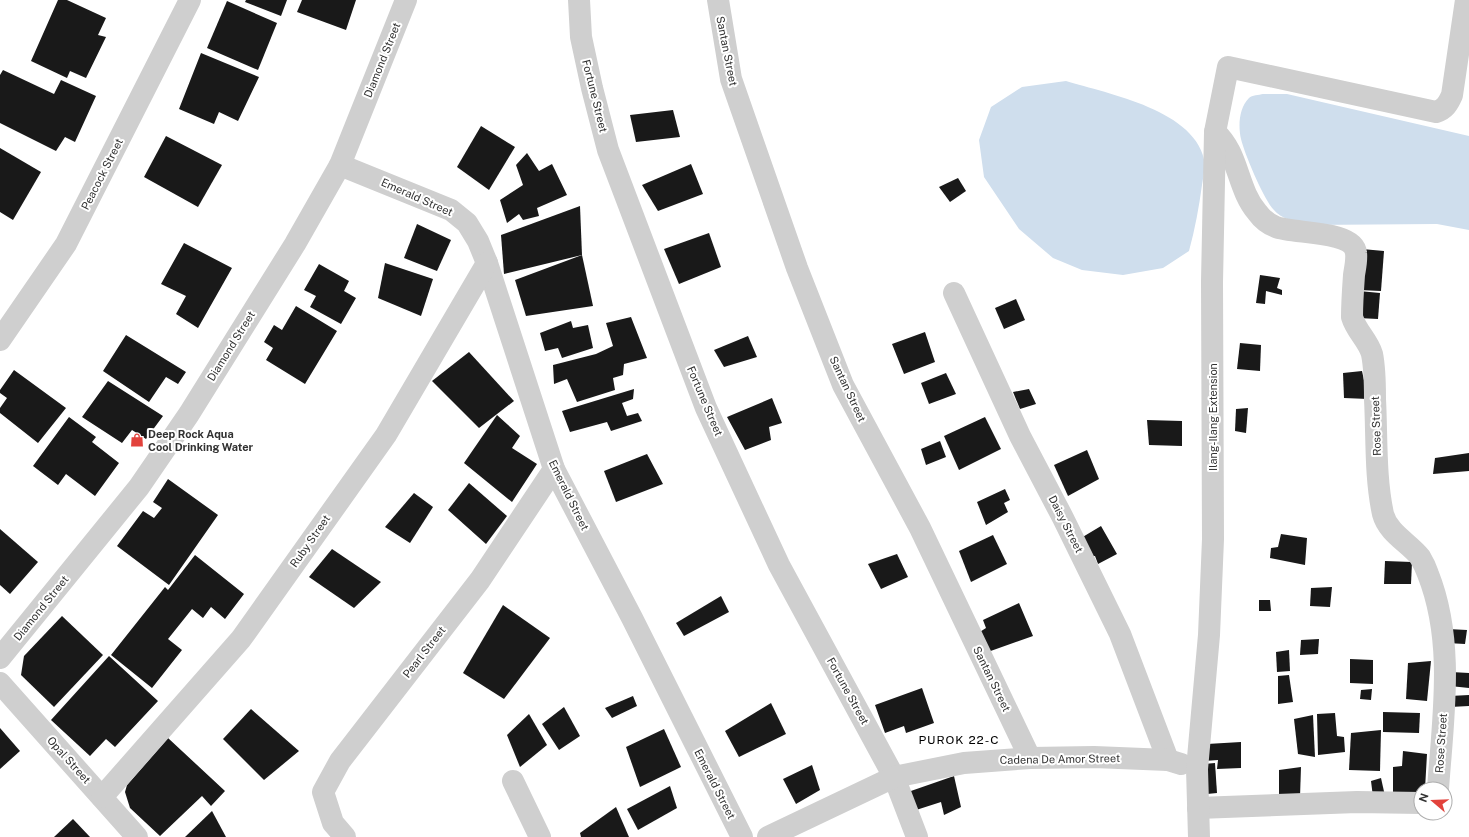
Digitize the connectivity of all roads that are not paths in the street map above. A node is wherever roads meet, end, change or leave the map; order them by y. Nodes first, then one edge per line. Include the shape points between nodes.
1 (190, 0) edge
2 (406, 0) edge
3 (579, 0) edge
4 (718, 0) edge
5 (1466, 0) edge
6 (1215, 132) junction
7 (340, 165) junction
8 (487, 263) junction
9 (954, 293) dead end
10 (0, 340) edge
11 (554, 469) junction
12 (0, 658) edge
13 (0, 683) edge
14 (1030, 758) junction
15 (1168, 760) junction
16 (1197, 768) junction
17 (894, 777) junction
18 (513, 781) dead end
19 (1439, 781) edge
20 (102, 797) junction
21 (1413, 803) edge
22 (1198, 808) junction
23 (137, 837) edge
24 (345, 837) edge
25 (540, 837) edge
26 (742, 837) edge
27 (768, 837) edge
28 (917, 837) edge
29 (1199, 837) edge

1 - 10 street, Peacock Street via 66,244
2 - 7 street, Diamond Street
3 - 17 street, Fortune Street via 581,37 608,150 706,408 779,565
4 - 14 street, Santan Street via 731,79 797,268 843,384 920,528
5 - 6 street, Ilang-Ilang Extension via 1452,95 1443,110 1427,112 1228,67
6 - 16 street, Ilang-Ilang Extension via 1212,282 1213,539 1209,635
6 - 19 street, Rose Street via 1227,146 1247,195 1266,222 1286,230 1338,238 1354,247 1356,253 1352,317 1354,326 1372,354 1378,474 1384,516 1401,539 1421,559 1437,601 1442,631 1445,690
7 - 8 street, Emerald Street via 451,210 467,223
7 - 12 street, Diamond Street via 295,244 189,414 139,487
8 - 11 street, Emerald Street
8 - 20 street, Ruby Street via 386,435 241,639
9 - 15 street, Daisy Street via 1020,436 1120,634
11 - 24 street, Pearl Street via 480,580 340,761 323,792 333,823
11 - 26 street, Emerald Street
13 - 20 street, Opal Street
14 - 15 street, Cadena De Amor Street
14 - 17 street, Cadena De Amor Street via 964,763
15 - 16 street, Cadena De Amor Street
16 - 22 street, Ilang-Ilang Extension
17 - 27 street, Cadena De Amor Street
17 - 28 street, Fortune Street
18 - 25 street
20 - 23 street, Opal Street
21 - 22 street via 1357,802
22 - 29 street, Ilang-Ilang Extension

